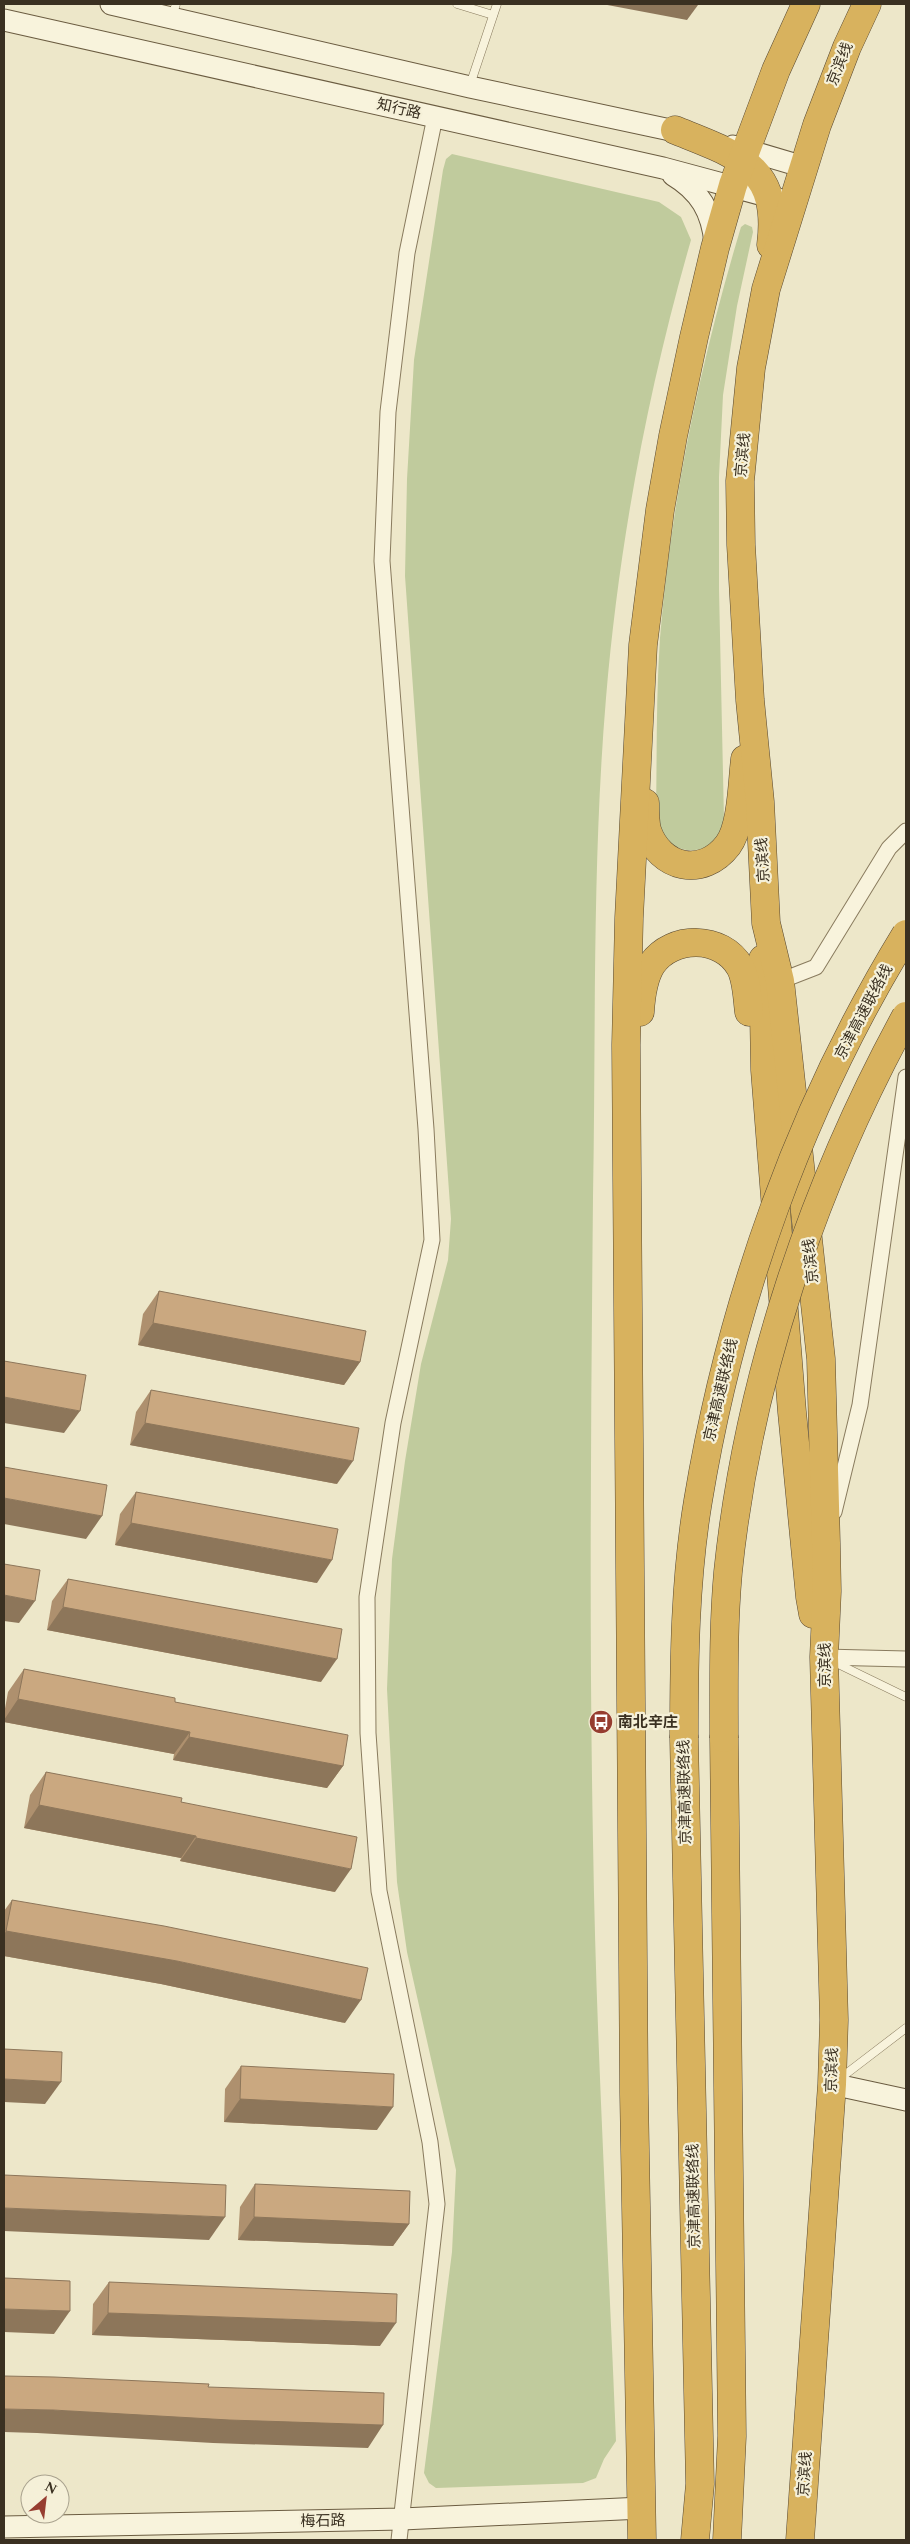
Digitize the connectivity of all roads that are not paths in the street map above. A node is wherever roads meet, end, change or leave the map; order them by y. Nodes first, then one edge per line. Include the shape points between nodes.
1 (111, 4) edge
2 (457, 4) edge
3 (496, 4) edge
4 (806, 4) edge
5 (867, 4) edge
6 (174, 10) edge
7 (493, 15) junction
8 (4, 20) edge
9 (470, 87) junction
10 (435, 118) junction
11 (675, 130) joint
12 (744, 154) junction
13 (804, 167) junction
14 (662, 168) junction
15 (733, 185) junction
16 (781, 200) junction
17 (715, 248) junction
18 (641, 667) junction
19 (750, 700) junction
20 (906, 831) edge
21 (766, 922) junction
22 (906, 934) edge
23 (780, 981) junction
24 (906, 1016) edge
25 (906, 1077) edge
26 (904, 1112) edge
27 (770, 1131) junction
28 (626, 1145) junction
29 (826, 1543) junction
30 (824, 1657) junction
31 (906, 1659) edge
32 (906, 1697) edge
33 (906, 2028) edge
34 (832, 2084) junction
35 (906, 2100) edge
36 (642, 2508) junction
37 (402, 2519) junction
38 (4, 2526) edge
39 (399, 2540) edge
40 (642, 2540) edge
41 (695, 2540) edge
42 (727, 2540) edge
43 (800, 2540) edge

1 - 6 main road
2 - 7 lane
3 - 7 lane
4 - 12 highway via 776,70
5 - 13 highway, 京滨线 via 834,78
6 - 9 main road
7 - 9 lane
8 - 10 main road, 知行路
9 - 11 main road
10 - 14 main road, 知行路
10 - 37 street via 407,254 390,402 382,561 432,1240 393,1423 367,1597 368,1732 379,1891 430,2142 437,2204
11 - 12 highway
12 - 13 main road
12 - 15 highway
12 - 16 highway
13 - 16 highway, 京滨线
14 - 15 main road, 知行路
14 - 17 main road via 690,187 706,205 714,231
15 - 16 main road, 知行路
15 - 17 highway
16 - 19 highway, 京滨线 via 772,214 766,289 751,368 740,480
17 - 18 highway via 669,454
18 - 19 highway via 647,704 644,785 647,829 655,846 669,859 683,865 700,865 716,858 736,828
18 - 28 highway via 629,918
19 - 21 highway, 京滨线 via 760,802
20 - 23 street via 889,848 816,966
21 - 23 highway, 京滨线
21 - 27 highway via 762,976
22 - 41 highway, 京津高速联络线, bridge via 818,1100 788,1170 747,1287 698,1502 688,1585 684,1738 700,2484
23 - 29 highway, 京滨线 via 821,1359
24 - 42 highway, bridge via 829,1178 796,1271 763,1380 736,1509 728,1571 724,1627 724,1738 732,2426
25 - 26 street
26 - 29 street via 860,1405
27 - 28 highway via 740,967 728,953 697,942 680,944 662,954 652,965 644,983 634,1124
27 - 30 highway via 810,1597
28 - 36 highway via 634,2084
29 - 30 highway, 京滨线
30 - 31 street
30 - 32 lane
30 - 34 highway, 京滨线 via 833,2001
33 - 34 lane
34 - 35 main road
34 - 43 highway, 京滨线
36 - 37 main road, 梅石路
36 - 40 highway
37 - 38 main road, 梅石路
37 - 39 street

